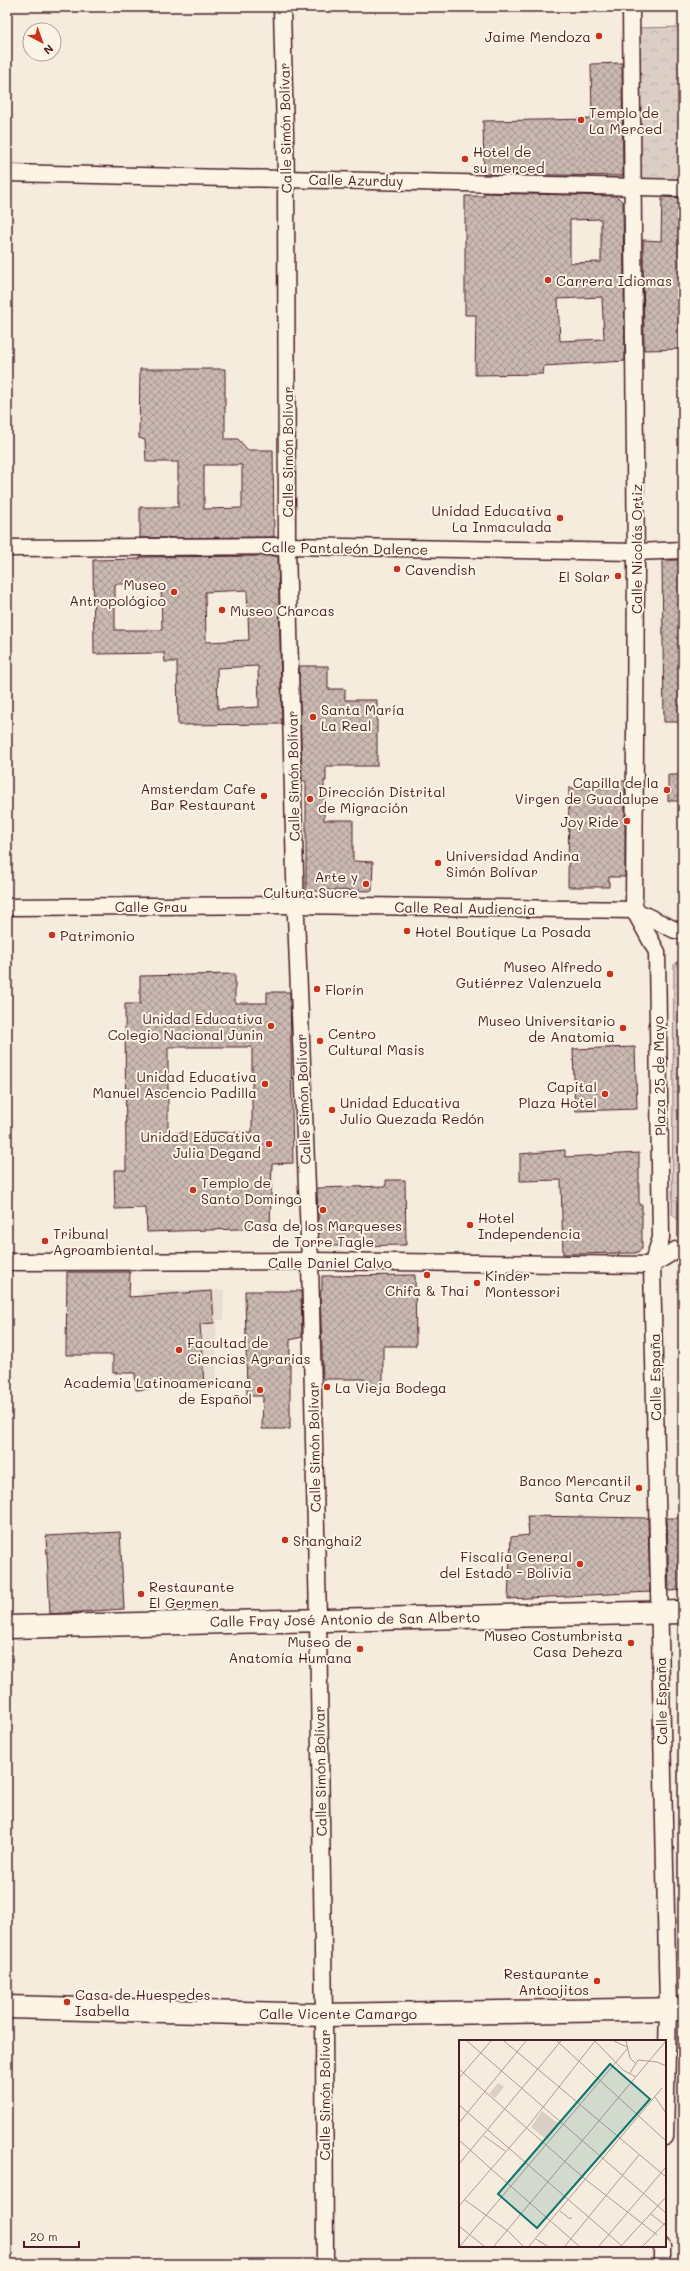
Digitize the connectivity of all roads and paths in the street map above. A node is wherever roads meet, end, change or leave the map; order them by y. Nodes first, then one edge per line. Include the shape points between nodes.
1 (282, 7) edge
2 (631, 7) edge
3 (7, 173) edge
4 (286, 178) junction
5 (633, 188) junction
6 (683, 188) edge
7 (287, 546) junction
8 (7, 548) edge
9 (683, 550) edge
10 (636, 552) junction
11 (296, 905) junction
12 (7, 907) edge
13 (634, 910) junction
14 (683, 930) edge
15 (683, 1250) edge
16 (310, 1261) junction
17 (7, 1262) edge
18 (652, 1265) junction
19 (683, 1612) edge
20 (659, 1613) junction
21 (318, 1620) junction
22 (7, 1627) edge
23 (7, 2008) edge
24 (676, 2008) edge
25 (324, 2015) junction
26 (666, 2125) edge
27 (662, 2247) edge
28 (325, 2264) edge
29 (662, 2264) edge

1 - 4 street, Calle Simón Bolívar
2 - 5 street, Calle Nicolás Ortiz
3 - 4 street, Calle Azurduy
4 - 5 street, Calle Azurduy
4 - 7 street, Calle Simón Bolívar
5 - 6 street, Calle Azurduy
5 - 10 street, Calle Nicolás Ortiz
7 - 8 street, Calle Pantaleón Dalence
7 - 10 street, Calle Pantaleón Dalence
7 - 11 street, Calle Simón Bolívar
9 - 10 street, Calle Pantaleón Dalence
10 - 13 street, Calle Nicolás Ortiz
11 - 12 street, Calle Grau
11 - 13 street, Calle Real Audiencia
11 - 16 street, Calle Simón Bolívar
13 - 14 street via 675,930
13 - 18 street, Plaza 25 de Mayo via 657,952 661,1238
15 - 18 street via 676,1250
16 - 17 street, Calle Daniel Calvo
16 - 18 street, Calle Daniel Calvo
16 - 21 street, Calle Simón Bolívar
18 - 20 street, Calle España
19 - 20 main road, Calle Fray José Antonio de San Alberto
20 - 21 main road, Calle Fray José Antonio de San Alberto
20 - 24 street, Calle España
21 - 22 main road, Calle Fray José Antonio de San Alberto
21 - 25 street, Calle Simón Bolívar
23 - 25 main road, Calle Vicente Camargo
24 - 25 main road, Calle Vicente Camargo
24 - 26 street, Calle España
25 - 28 street, Calle Simón Bolívar
27 - 29 street

